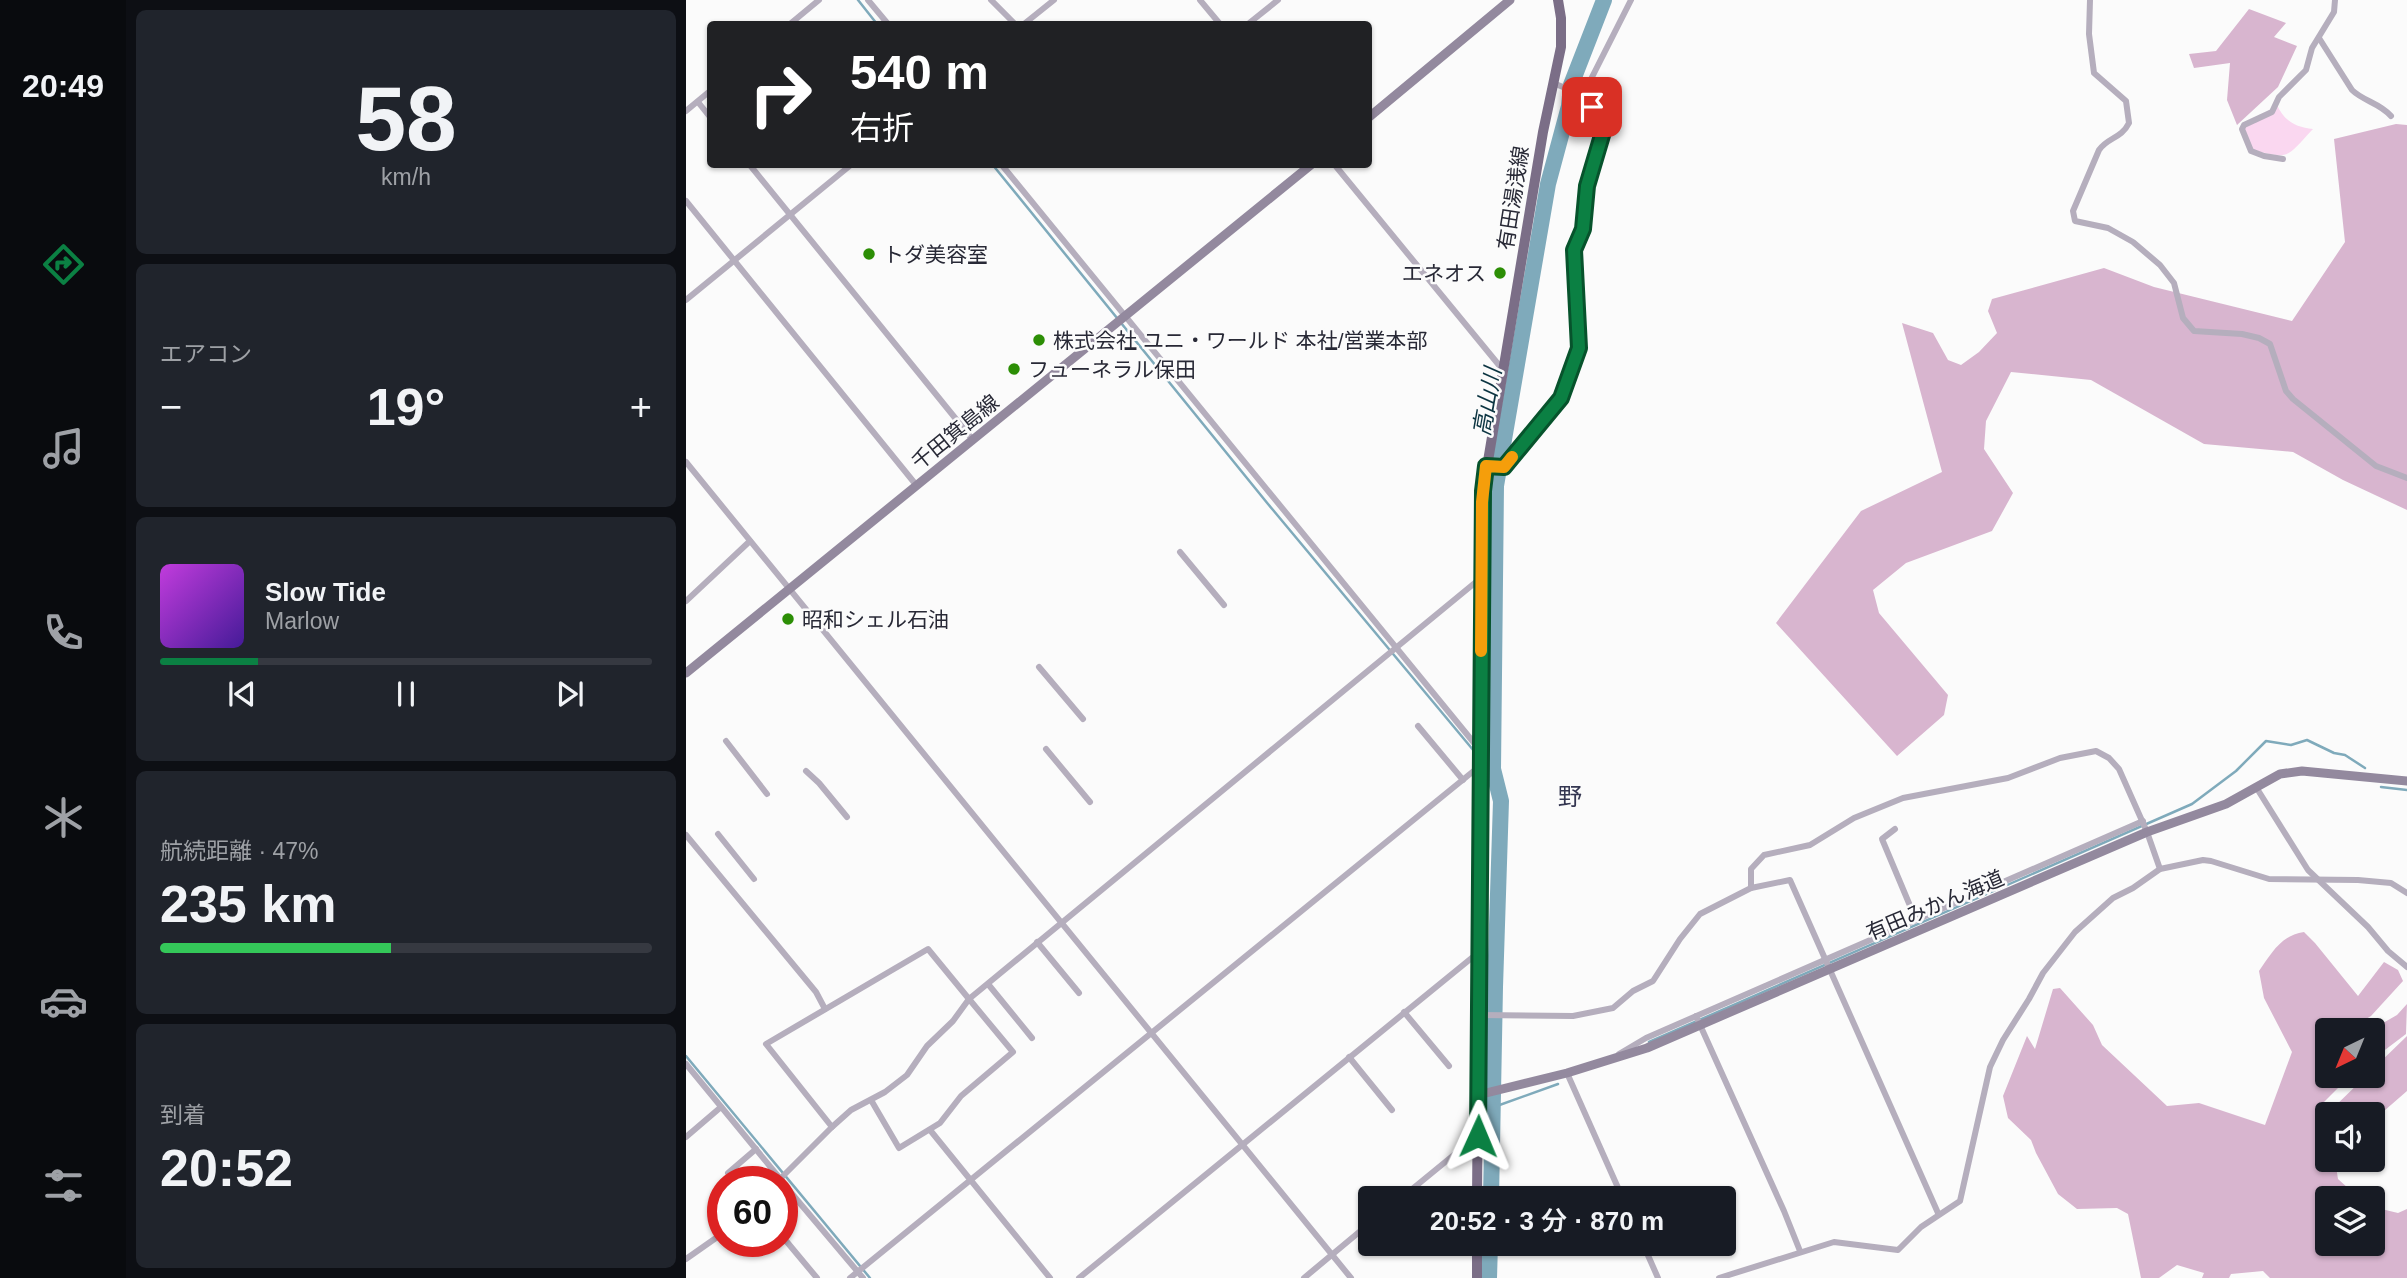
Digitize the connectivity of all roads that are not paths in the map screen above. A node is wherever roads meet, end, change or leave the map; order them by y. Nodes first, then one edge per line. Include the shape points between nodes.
1 (820, 0) edge
2 (868, 0) edge
3 (991, 0) edge
4 (1054, 0) edge
5 (1200, 0) edge
6 (1278, 0) edge
7 (1558, 0) edge
8 (1631, 0) edge
9 (2090, 0) edge
10 (2335, 0) edge
11 (1506, 1) edge
12 (794, 21) edge
13 (886, 21) edge
14 (1012, 21) edge
15 (1028, 21) edge
16 (1218, 21) edge
17 (1252, 21) edge
18 (2319, 38) junction
19 (1553, 83) junction
20 (707, 94) edge
21 (1580, 94) junction
22 (698, 102) junction
23 (686, 111) edge
24 (707, 113) edge
25 (1372, 115) edge
26 (2391, 116) dead end
27 (2283, 159) dead end
28 (752, 168) edge
29 (847, 168) edge
30 (1004, 168) edge
31 (1307, 168) edge
32 (1337, 168) edge
33 (686, 201) edge
34 (790, 216) junction
35 (735, 260) junction
36 (686, 300) edge
37 (1120, 319) junction
38 (1503, 370) junction
39 (973, 440) junction
40 (686, 462) edge
41 (1486, 466) junction
42 (2407, 478) edge
43 (917, 486) junction
44 (750, 541) junction
45 (1180, 552) dead end
46 (1482, 577) junction
47 (788, 590) junction
48 (686, 601) edge
49 (1224, 605) dead end
50 (1397, 649) junction
51 (1039, 667) dead end
52 (686, 673) edge
53 (1083, 719) dead end
54 (1418, 726) dead end
55 (726, 741) dead end
56 (1046, 749) dead end
57 (1480, 751) junction
58 (1480, 765) junction
59 (806, 771) dead end
60 (1463, 780) junction
61 (2407, 781) edge
62 (2256, 787) junction
63 (767, 794) dead end
64 (1090, 803) dead end
65 (846, 817) dead end
66 (2143, 821) junction
67 (1895, 829) dead end
68 (2147, 832) junction
69 (718, 834) dead end
70 (686, 835) edge
71 (2160, 869) junction
72 (754, 879) dead end
73 (2316, 879) junction
74 (1751, 888) junction
75 (2407, 893) edge
76 (1916, 920) junction
77 (1061, 923) junction
78 (1037, 943) junction
79 (1479, 952) junction
80 (1826, 959) junction
81 (2407, 967) edge
82 (1831, 969) junction
83 (988, 984) junction
84 (1079, 993) dead end
85 (969, 999) junction
86 (825, 1009) junction
87 (1404, 1012) junction
88 (1479, 1015) junction
89 (1698, 1021) junction
90 (1152, 1033) junction
91 (1032, 1038) dead end
92 (1349, 1057) junction
93 (686, 1064) edge
94 (1449, 1066) dead end
95 (1567, 1073) junction
96 (1482, 1094) junction
97 (871, 1100) junction
98 (721, 1107) junction
99 (1392, 1110) dead end
100 (832, 1127) junction
101 (930, 1130) junction
102 (1478, 1136) junction
103 (686, 1137) edge
104 (1242, 1144) junction
105 (756, 1149) junction
106 (737, 1166) edge
107 (769, 1166) edge
108 (795, 1166) edge
109 (971, 1182) junction
110 (1416, 1186) edge
111 (1477, 1186) edge
112 (1617, 1186) edge
113 (798, 1201) edge
114 (1938, 1213) junction
115 (1358, 1233) edge
116 (707, 1244) edge
117 (1800, 1251) junction
118 (1332, 1255) junction
119 (798, 1256) edge
120 (1477, 1256) edge
121 (1648, 1256) edge
122 (686, 1259) edge
123 (1744, 1274) edge
124 (860, 1275) edge
125 (817, 1278) edge
126 (850, 1278) edge
127 (1050, 1278) edge
128 (1079, 1278) edge
129 (1304, 1278) edge
130 (1351, 1278) edge
131 (1477, 1278) edge
132 (1658, 1278) edge
133 (1720, 1278) edge

1 - 12 street
2 - 13 street
3 - 14 street
4 - 15 street
5 - 16 street
6 - 17 street
7 - 19 main road, 有田湯浅線 via 1561,38
8 - 21 street
9 - 42 street via 2094,73 2126,100 2129,123 2120,136 2099,150 2073,211 2074,221 2108,228 2160,265 2174,283 2183,318 2194,331 2242,334 2270,344 2293,399 2376,466
10 - 18 street via 2334,12
11 - 25 street
18 - 26 street via 2351,90
18 - 27 street via 2306,70 2272,112 2246,123 2242,130 2251,151
19 - 21 street
19 - 38 main road, 有田湯浅線
20 - 22 street
21 - 41 street via 1600,113 1603,132 1587,186 1583,229 1574,250 1579,348 1555,405 1504,467
22 - 23 street
22 - 24 street
28 - 34 street
29 - 34 street
30 - 37 street
31 - 37 street, 千田箕島線
32 - 38 street
33 - 35 street
34 - 35 street
34 - 39 street
35 - 36 street
35 - 43 street
37 - 39 street, 千田箕島線
37 - 50 street
38 - 41 main road, 有田湯浅線
39 - 43 street, 千田箕島線
40 - 44 street
41 - 46 main road, 有田湯浅線
43 - 47 street, 千田箕島線
44 - 47 street
44 - 48 street
45 - 49 street
46 - 50 street
46 - 57 main road, 有田湯浅線
47 - 52 street, 千田箕島線
47 - 77 street
50 - 57 street
50 - 77 street
51 - 53 street
54 - 60 street
55 - 63 street
56 - 64 street
57 - 58 main road, 有田湯浅線
58 - 60 street
58 - 79 main road, 有田湯浅線
59 - 65 street
60 - 90 street
61 - 62 street, 有田みかん海道 via 2302,771 2280,774
62 - 68 street, 有田みかん海道 via 2200,815
62 - 73 street
66 - 68 street
66 - 74 street via 2119,769 2096,751 2060,758 2008,779 1903,798 1854,818 1810,845 1764,855 1751,869
66 - 76 street
67 - 76 street via 1882,839
68 - 71 street
68 - 82 street, 有田みかん海道
69 - 72 street
70 - 86 street via 817,992
71 - 73 street via 2211,861 2269,879
71 - 114 street via 2100,908 2043,973 1990,1067 1960,1201
73 - 75 street via 2391,883
73 - 81 street
74 - 80 street via 1790,880
74 - 88 street via 1700,914 1653,981 1613,1008 1573,1016
76 - 80 street
77 - 78 street
77 - 90 street
78 - 83 street
78 - 84 street
79 - 87 street
79 - 88 main road, 有田湯浅線
80 - 82 street
80 - 89 street
82 - 89 street, 有田みかん海道
82 - 114 street
83 - 85 street
83 - 91 street
85 - 86 street via 928,949
85 - 97 street via 907,1075
85 - 101 street via 1013,1052 961,1096
86 - 100 street via 766,1044
87 - 92 street
87 - 94 street
88 - 96 main road, 有田湯浅線
89 - 95 street, 有田みかん海道 via 1647,1048
89 - 117 street
90 - 104 street
90 - 109 street
92 - 99 street
92 - 104 street
93 - 98 street
95 - 96 street, 有田みかん海道
95 - 112 street
96 - 102 main road, 有田湯浅線
97 - 100 street
97 - 101 street via 900,1148
98 - 103 street
98 - 105 street
100 - 108 street
101 - 109 street
102 - 110 street
102 - 111 main road, 有田湯浅線
104 - 118 street
104 - 128 street
105 - 106 street
105 - 107 street
109 - 124 street
109 - 127 street
113 - 124 street
114 - 117 street via 1898,1251 1834,1242
115 - 118 street
116 - 122 street
117 - 123 street
118 - 129 street
118 - 130 street
119 - 125 street
120 - 131 main road
121 - 132 street
123 - 133 street
124 - 126 street

